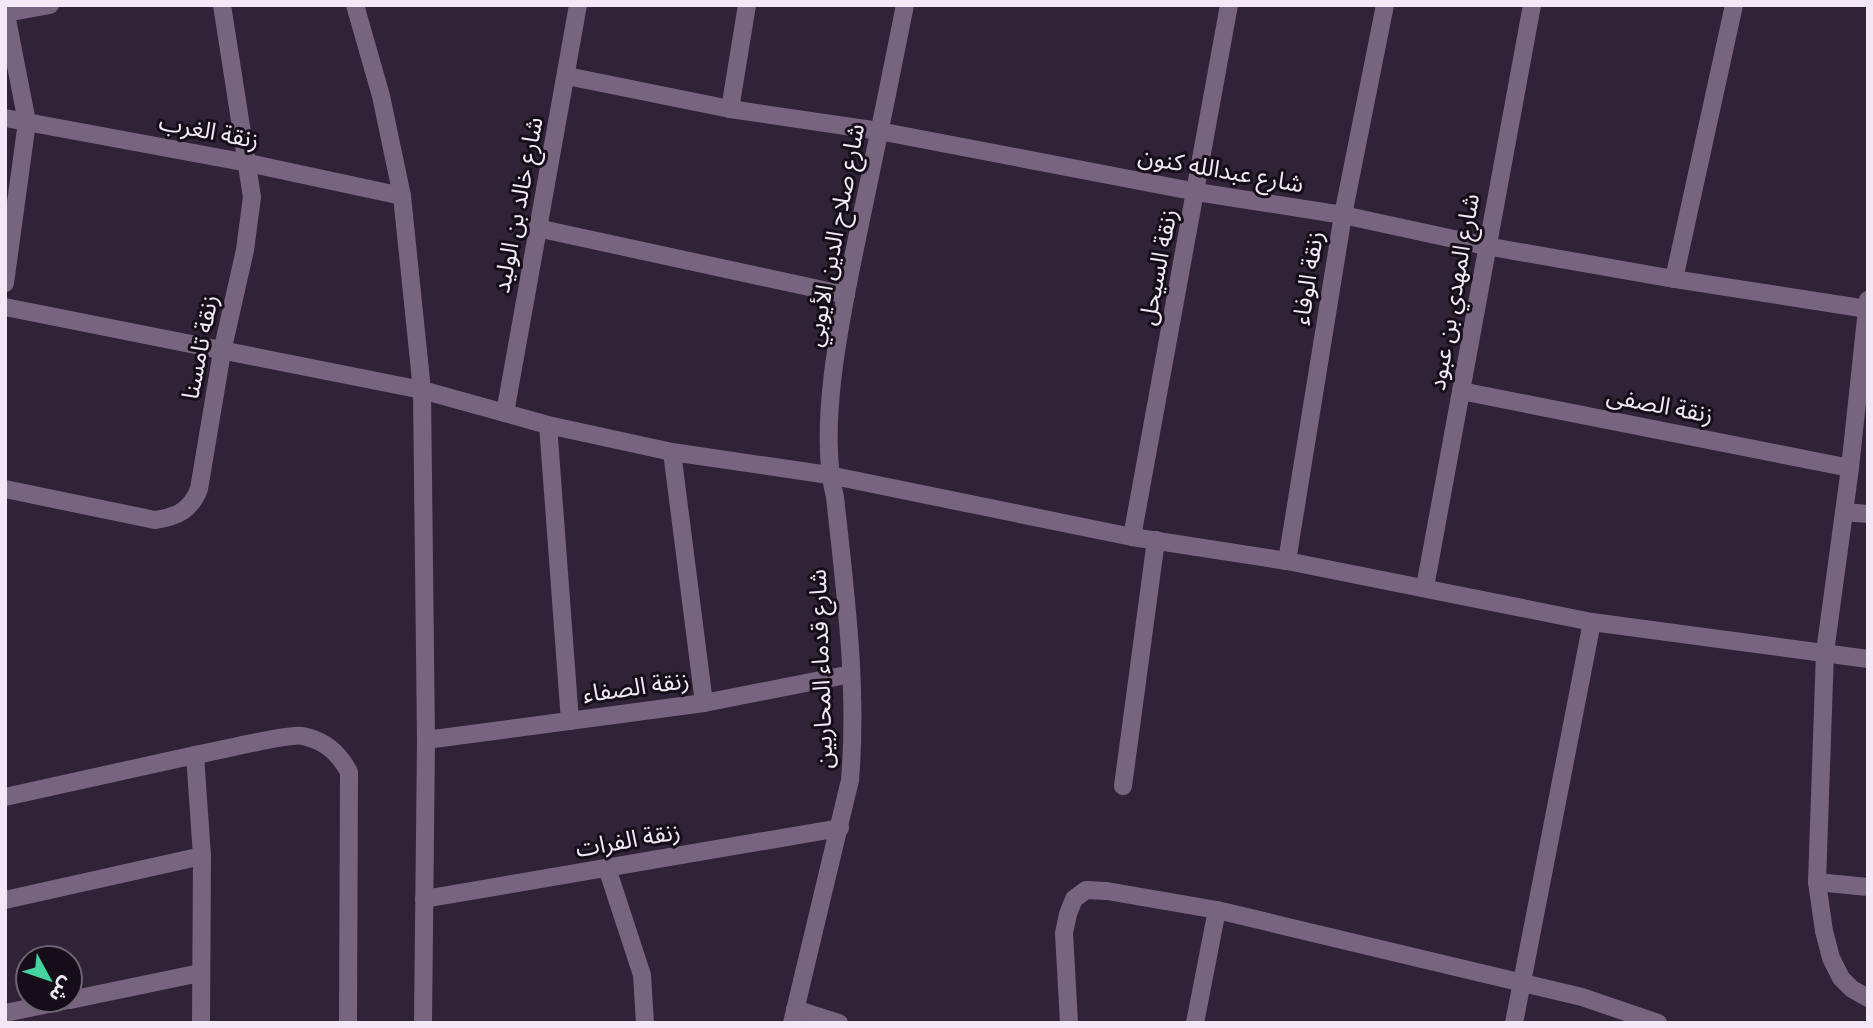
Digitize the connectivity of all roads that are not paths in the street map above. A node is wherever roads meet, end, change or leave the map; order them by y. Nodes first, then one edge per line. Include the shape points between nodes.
1 (50, 5) edge
2 (222, 5) edge
3 (355, 5) edge
4 (578, 5) edge
5 (747, 5) edge
6 (905, 5) edge
7 (1229, 5) edge
8 (1385, 5) edge
9 (1532, 5) edge
10 (1734, 5) edge
11 (6, 11) edge
12 (567, 76) junction
13 (730, 109) junction
14 (5, 118) edge
15 (27, 122) junction
16 (879, 131) junction
17 (248, 163) junction
18 (1197, 191) junction
19 (402, 196) junction
20 (1343, 215) junction
21 (537, 228) junction
22 (1486, 246) junction
23 (1674, 279) junction
24 (5, 283) edge
25 (846, 295) junction
26 (1867, 304) edge
27 (5, 307) edge
28 (222, 352) junction
29 (422, 390) junction
30 (1461, 391) junction
31 (1862, 411) edge
32 (505, 413) junction
33 (548, 425) junction
34 (672, 452) junction
35 (1850, 468) junction
36 (829, 475) junction
37 (5, 489) edge
38 (1844, 512) junction
39 (1868, 514) edge
40 (1132, 537) junction
41 (1156, 540) junction
42 (1287, 561) junction
43 (1425, 587) junction
44 (1592, 621) junction
45 (1825, 652) junction
46 (1868, 659) edge
47 (851, 674) junction
48 (704, 703) junction
49 (570, 721) junction
50 (426, 740) junction
51 (195, 755) junction
52 (1123, 786) dead end
53 (5, 797) edge
54 (840, 828) junction
55 (202, 856) junction
56 (607, 868) junction
57 (1817, 882) junction
58 (1868, 887) edge
59 (424, 899) junction
60 (5, 900) edge
61 (1217, 910) junction
62 (200, 973) junction
63 (1521, 982) junction
64 (84, 997) edge
65 (1868, 998) edge
66 (793, 1016) edge
67 (201, 1023) edge
68 (348, 1023) edge
69 (423, 1023) edge
70 (645, 1023) edge
71 (839, 1023) edge
72 (1069, 1023) edge
73 (1195, 1023) edge
74 (1514, 1023) edge
75 (1658, 1023) edge

1 - 11 street
2 - 17 street, زنقة تامسنا
3 - 19 street via 381,96
4 - 12 street, شارع خالد بن الوليد
5 - 13 street
6 - 16 street, شارع صلاح الدين الأيوبي
7 - 18 street, زنقة السيحل
8 - 20 street, زنقة الوفاء
9 - 22 street, شارع المهدي بن عبود
10 - 23 street
11 - 15 street
12 - 13 street, شارع عبدالله كنون
12 - 21 street, شارع خالد بن الوليد
13 - 16 street, شارع عبدالله كنون
14 - 15 street, زنقة الغرب
15 - 17 street, زنقة الغرب
15 - 24 street
16 - 18 street, شارع عبدالله كنون
16 - 25 street, شارع صلاح الدين الأيوبي
17 - 19 street, زنقة الغرب
17 - 28 street, زنقة تامسنا via 252,197 245,250
18 - 20 street, شارع عبدالله كنون
18 - 40 street, زنقة السيحل
19 - 29 street
20 - 22 street, شارع عبدالله كنون
20 - 42 street, زنقة الوفاء
21 - 25 street
21 - 32 street, شارع خالد بن الوليد
22 - 23 street, شارع عبدالله كنون
22 - 30 street, شارع المهدي بن عبود
23 - 26 street, شارع عبدالله كنون
25 - 36 street, شارع صلاح الدين الأيوبي via 832,387
26 - 31 street
27 - 28 street
28 - 29 street
28 - 37 street, زنقة تامسنا via 199,489 188,508 155,520
29 - 32 street
29 - 50 street
30 - 35 street, زنقة الصفى
30 - 43 street, شارع المهدي بن عبود
31 - 35 street
32 - 33 street
33 - 34 street
33 - 49 street
34 - 36 street
34 - 48 street
35 - 38 street
36 - 40 street
36 - 47 street, شارع قدماء المحاربين via 835,497
38 - 39 street
38 - 45 street
40 - 41 street
41 - 42 street
41 - 52 street
42 - 43 street
43 - 44 street
44 - 45 street
44 - 63 street
45 - 46 street
45 - 57 street
47 - 48 street, زنقة الصفاء
47 - 54 street, شارع قدماء المحاربين via 854,739
48 - 49 street, زنقة الصفاء
49 - 50 street, زنقة الصفاء
50 - 59 street
51 - 53 street
51 - 55 street
51 - 68 street via 300,735 334,749 342,759 349,772
54 - 56 street, زنقة الفرات
54 - 66 street, شارع قدماء المحاربين
55 - 60 street
55 - 62 street
56 - 59 street, زنقة الفرات
56 - 70 street via 642,975
57 - 58 street
57 - 65 street via 1831,958 1841,978
59 - 69 street
61 - 63 street
61 - 72 street via 1107,891 1086,890 1074,899 1064,933
61 - 73 street
62 - 64 street
62 - 67 street
63 - 74 street
63 - 75 street
66 - 71 street

